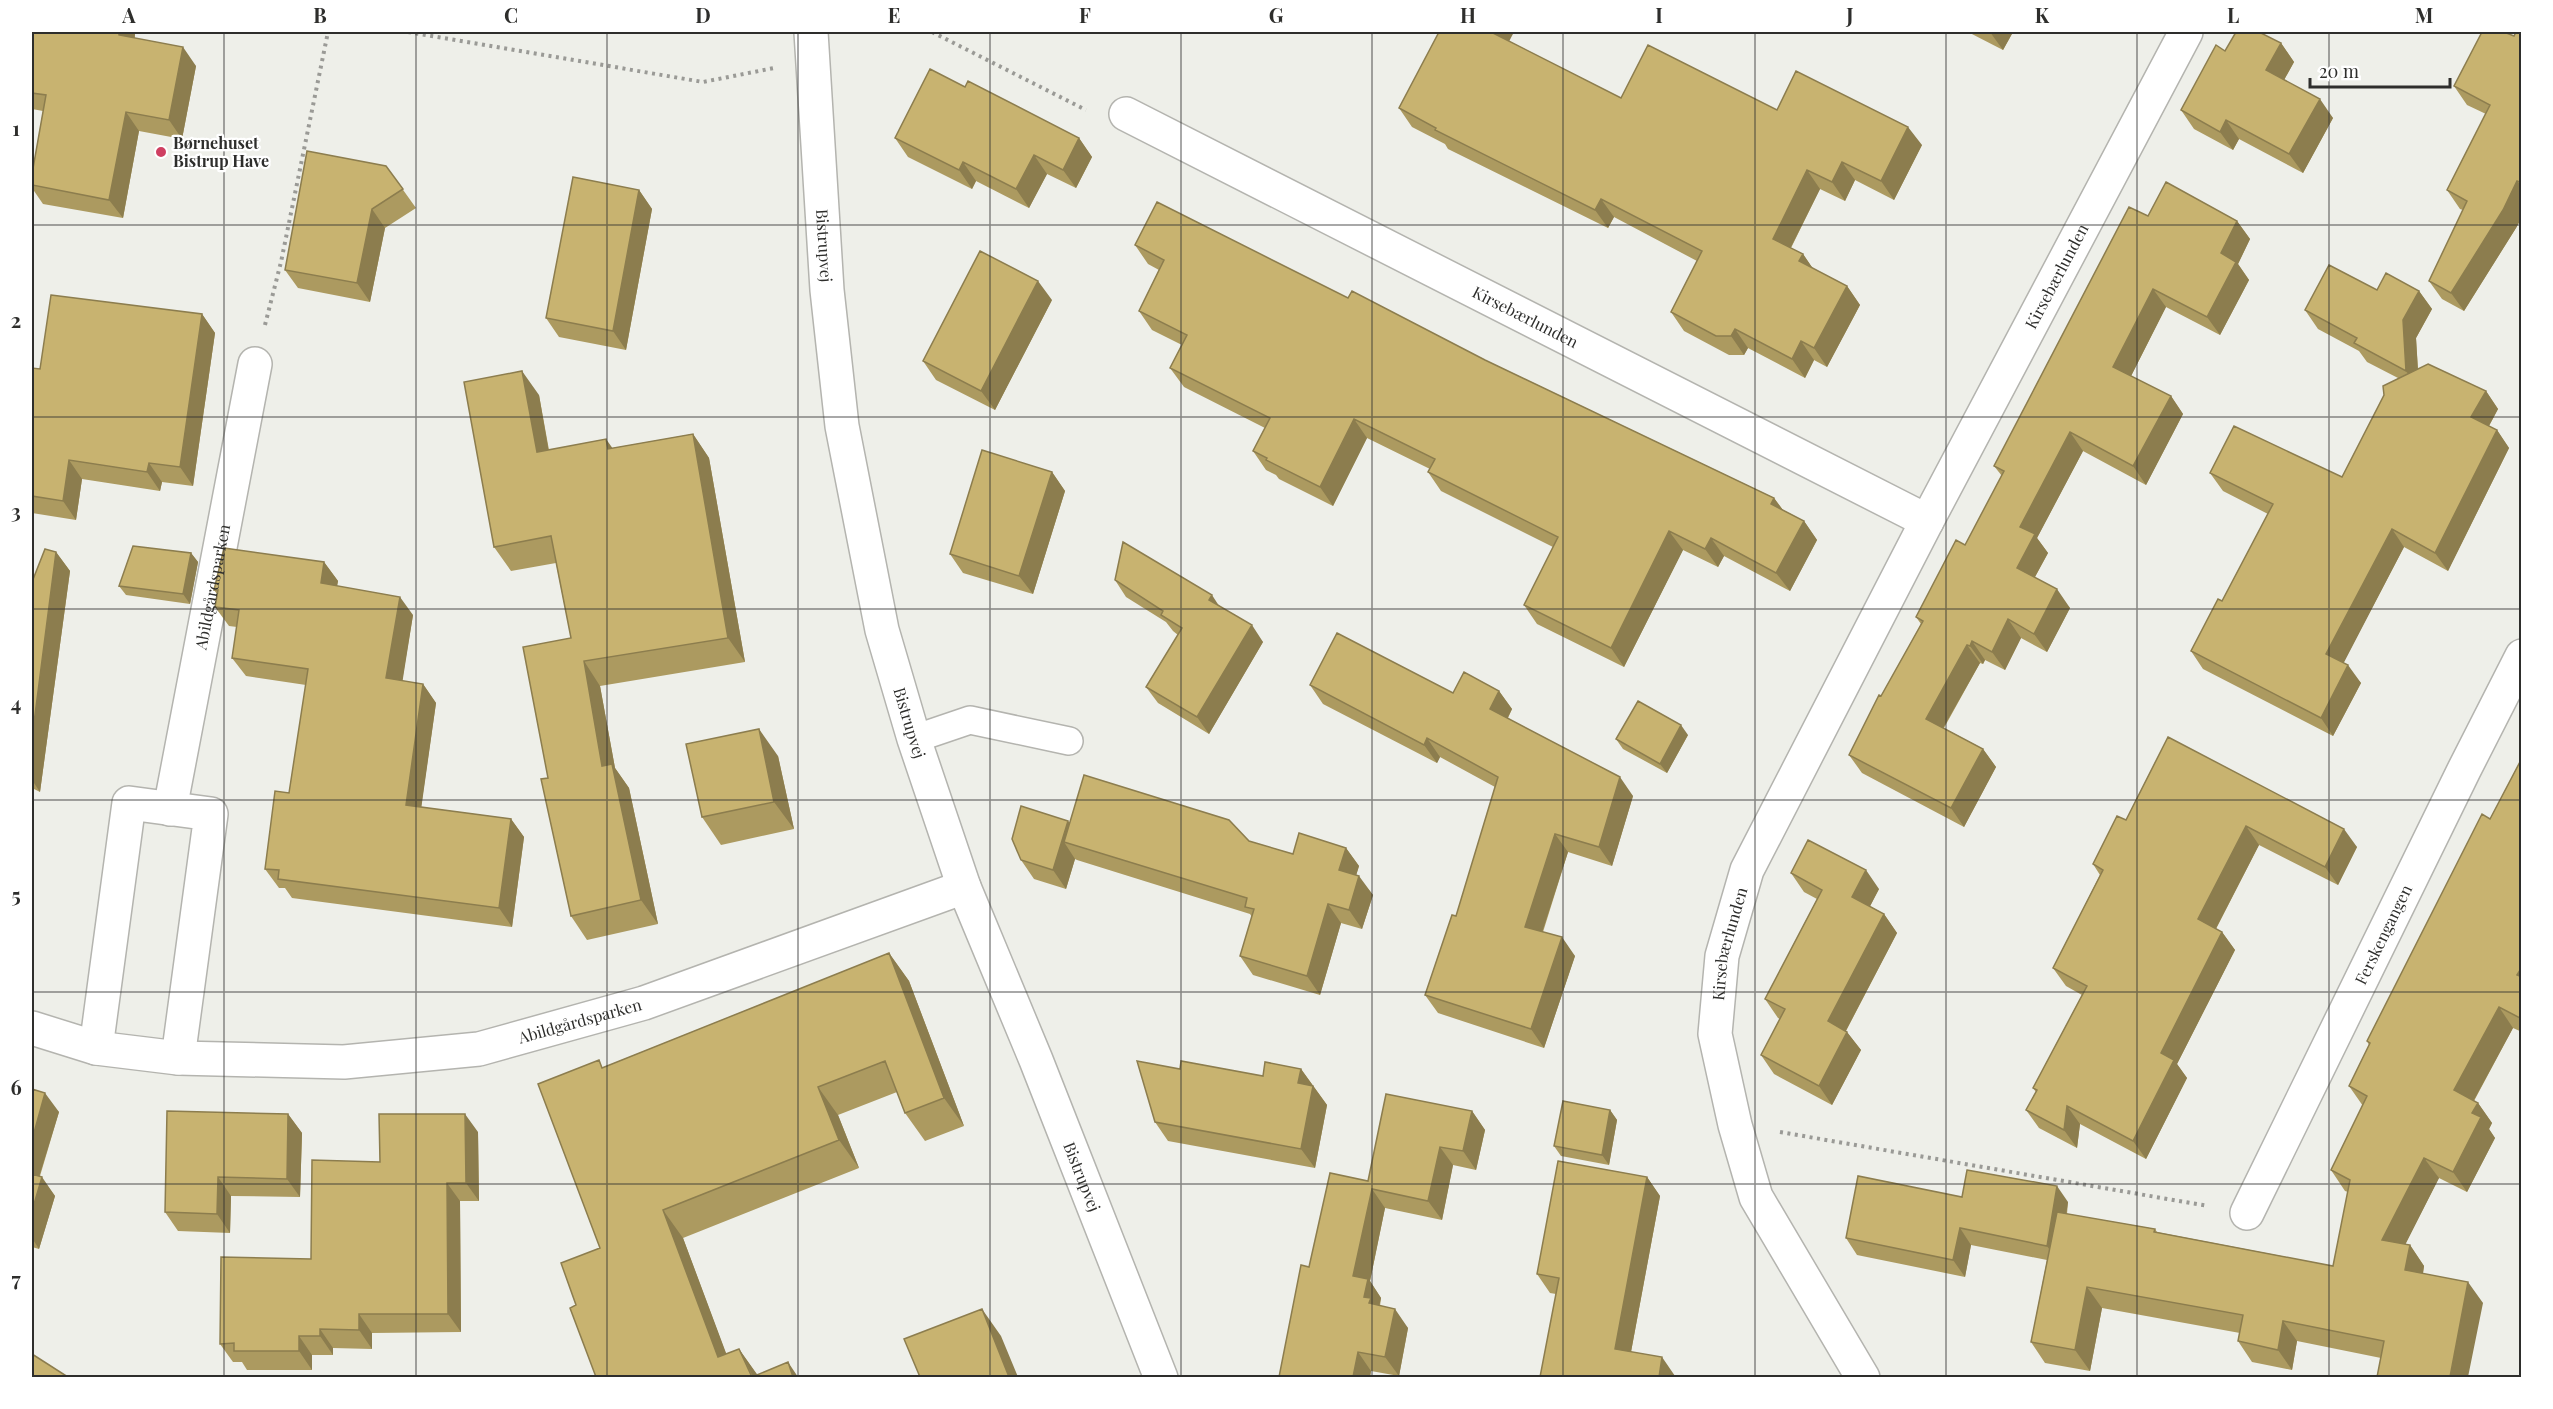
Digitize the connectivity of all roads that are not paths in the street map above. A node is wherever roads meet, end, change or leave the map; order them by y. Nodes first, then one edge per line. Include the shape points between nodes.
1 (2186, 32) edge
2 (811, 46) edge
3 (1126, 114) road end
4 (255, 364) road end
5 (1927, 521) junction
6 (2522, 656) edge
7 (914, 739) junction
8 (1069, 741) dead end
9 (170, 809) junction
10 (964, 887) junction
11 (32, 1028) edge
12 (96, 1048) junction
13 (178, 1058) junction
14 (2247, 1213) road end
15 (1161, 1377) edge
16 (1863, 1377) edge

1 - 5 street, Kirsebærlunden
2 - 7 street, Bistrupvej via 827,290 842,426 882,630
3 - 5 street, Kirsebærlunden
4 - 9 street, Abildgårdsparken
5 - 16 street, Kirsebærlunden via 1748,870 1722,956 1715,1034 1756,1197
6 - 14 street, Ferskengangen
7 - 8 lane via 970,720
7 - 10 street, Bistrupvej
9 - 12 street via 129,803
9 - 13 street via 211,814
10 - 13 street, Abildgårdsparken via 644,1003 479,1049 344,1062
10 - 15 street, Bistrupvej
11 - 12 street, Abildgårdsparken
12 - 13 street, Abildgårdsparken

